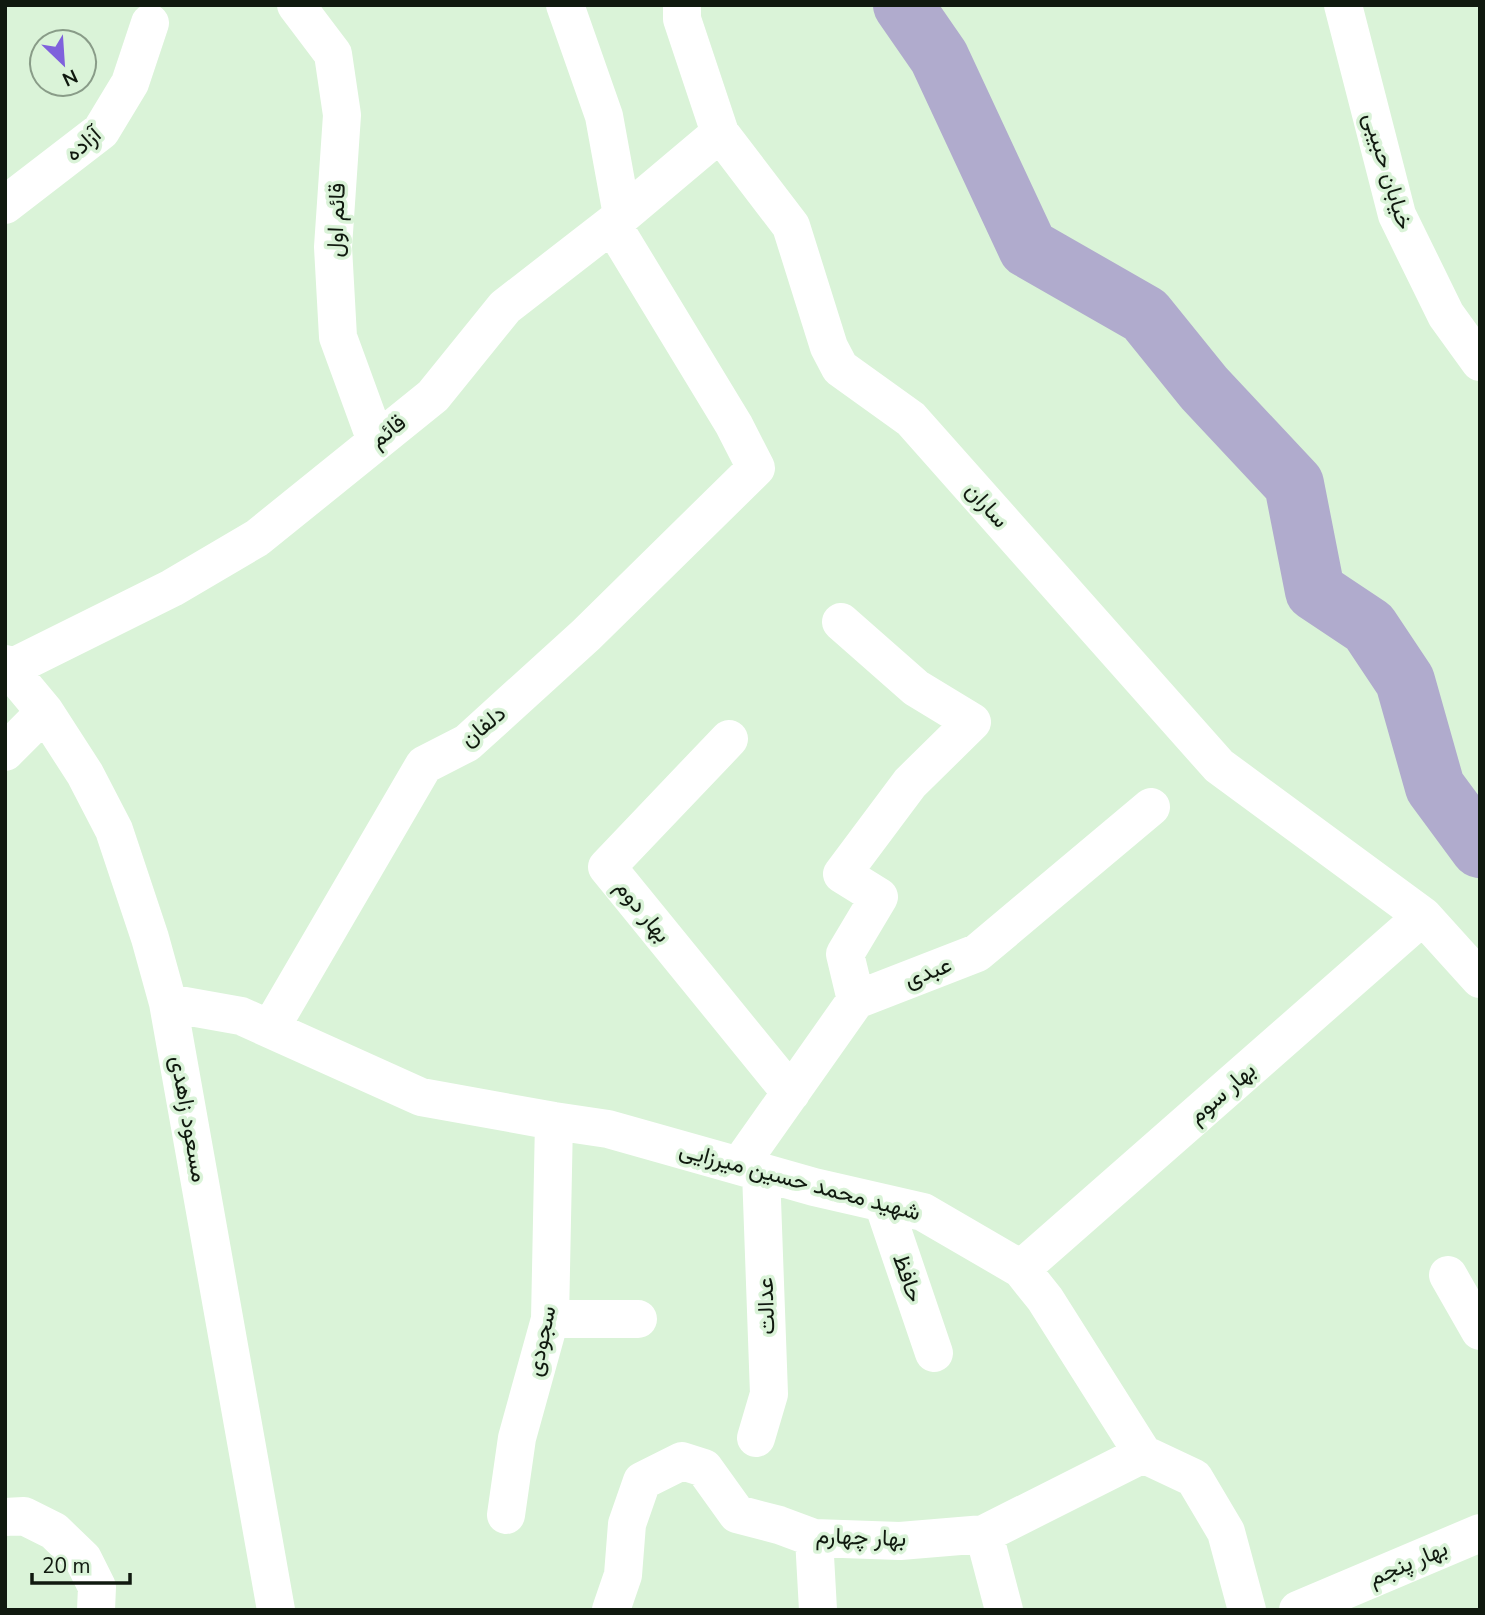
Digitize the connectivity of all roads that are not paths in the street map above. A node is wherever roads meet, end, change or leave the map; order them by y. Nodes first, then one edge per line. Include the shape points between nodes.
1 (296, 5) edge
2 (565, 5) edge
3 (682, 5) edge
4 (1343, 5) edge
5 (150, 23) dead end
6 (720, 133) junction
7 (5, 205) edge
8 (617, 219) junction
9 (1480, 362) edge
10 (376, 441) junction
11 (841, 622) dead end
12 (8, 666) edge
13 (45, 712) junction
14 (729, 739) dead end
15 (5, 752) edge
16 (1151, 807) dead end
17 (1423, 916) junction
18 (1480, 979) edge
19 (856, 1000) junction
20 (168, 1003) junction
21 (270, 1029) junction
22 (791, 1093) junction
23 (554, 1122) junction
24 (750, 1169) junction
25 (883, 1203) junction
26 (1021, 1269) junction
27 (1448, 1275) dead end
28 (550, 1319) junction
29 (638, 1319) dead end
30 (1480, 1331) edge
31 (934, 1353) dead end
32 (756, 1438) dead end
33 (1143, 1454) junction
34 (506, 1515) dead end
35 (5, 1517) edge
36 (1480, 1533) edge
37 (984, 1534) junction
38 (814, 1538) junction
39 (100, 1602) edge
40 (276, 1610) edge
41 (611, 1610) edge
42 (818, 1610) edge
43 (1004, 1610) edge
44 (1247, 1610) edge
45 (1298, 1610) edge

1 - 10 street, قائم اول via 333,54 342,115 333,247 338,337
2 - 8 street via 604,116
3 - 6 street, ساران via 682,19
4 - 9 street, خیابان حبیبی via 1397,215 1446,315
5 - 7 street, آزاده via 130,83 101,131
6 - 8 street, قائم
6 - 17 street, ساران via 791,226 829,347 840,368 911,419 1219,766
8 - 10 street, قائم via 505,307 433,396
8 - 21 street, دلفان via 756,468 586,635 467,743 424,765
10 - 12 street, قائم via 257,538 172,588
11 - 19 street via 916,688 972,722 910,783 842,874 879,897 845,954
12 - 13 street, مسعود زاهدی
13 - 15 street
13 - 20 street, مسعود زاهدی via 114,830
14 - 22 street, بهار دوم via 607,867
16 - 19 street, عبدی via 976,953
17 - 18 street, ساران
17 - 26 street, بهار سوم
19 - 22 street
20 - 21 street, شهید محمد حسین میرزایی via 241,1016
20 - 40 street, مسعود زاهدی
21 - 23 street, شهید محمد حسین میرزایی via 421,1097
22 - 24 street
23 - 24 street, شهید محمد حسین میرزایی via 608,1129
23 - 28 street, سجودی
24 - 25 street, شهید محمد حسین میرزایی
24 - 32 street, عدالت via 769,1394
25 - 26 street, شهید محمد حسین میرزایی via 923,1212
25 - 31 street, حافظ
26 - 33 street, شهید محمد حسین میرزایی via 1045,1299
27 - 30 street
28 - 29 street
28 - 34 street, سجودی via 517,1438
33 - 37 street, بهار چهارم
33 - 44 street via 1194,1478 1226,1532
35 - 39 street via 24,1516 54,1531 83,1559
36 - 45 street, بهار پنجم
37 - 38 street, بهار چهارم via 900,1541
37 - 43 street
38 - 41 street, بهار چهارم via 737,1514 704,1468 682,1461 642,1481 627,1524 623,1575
38 - 42 street

